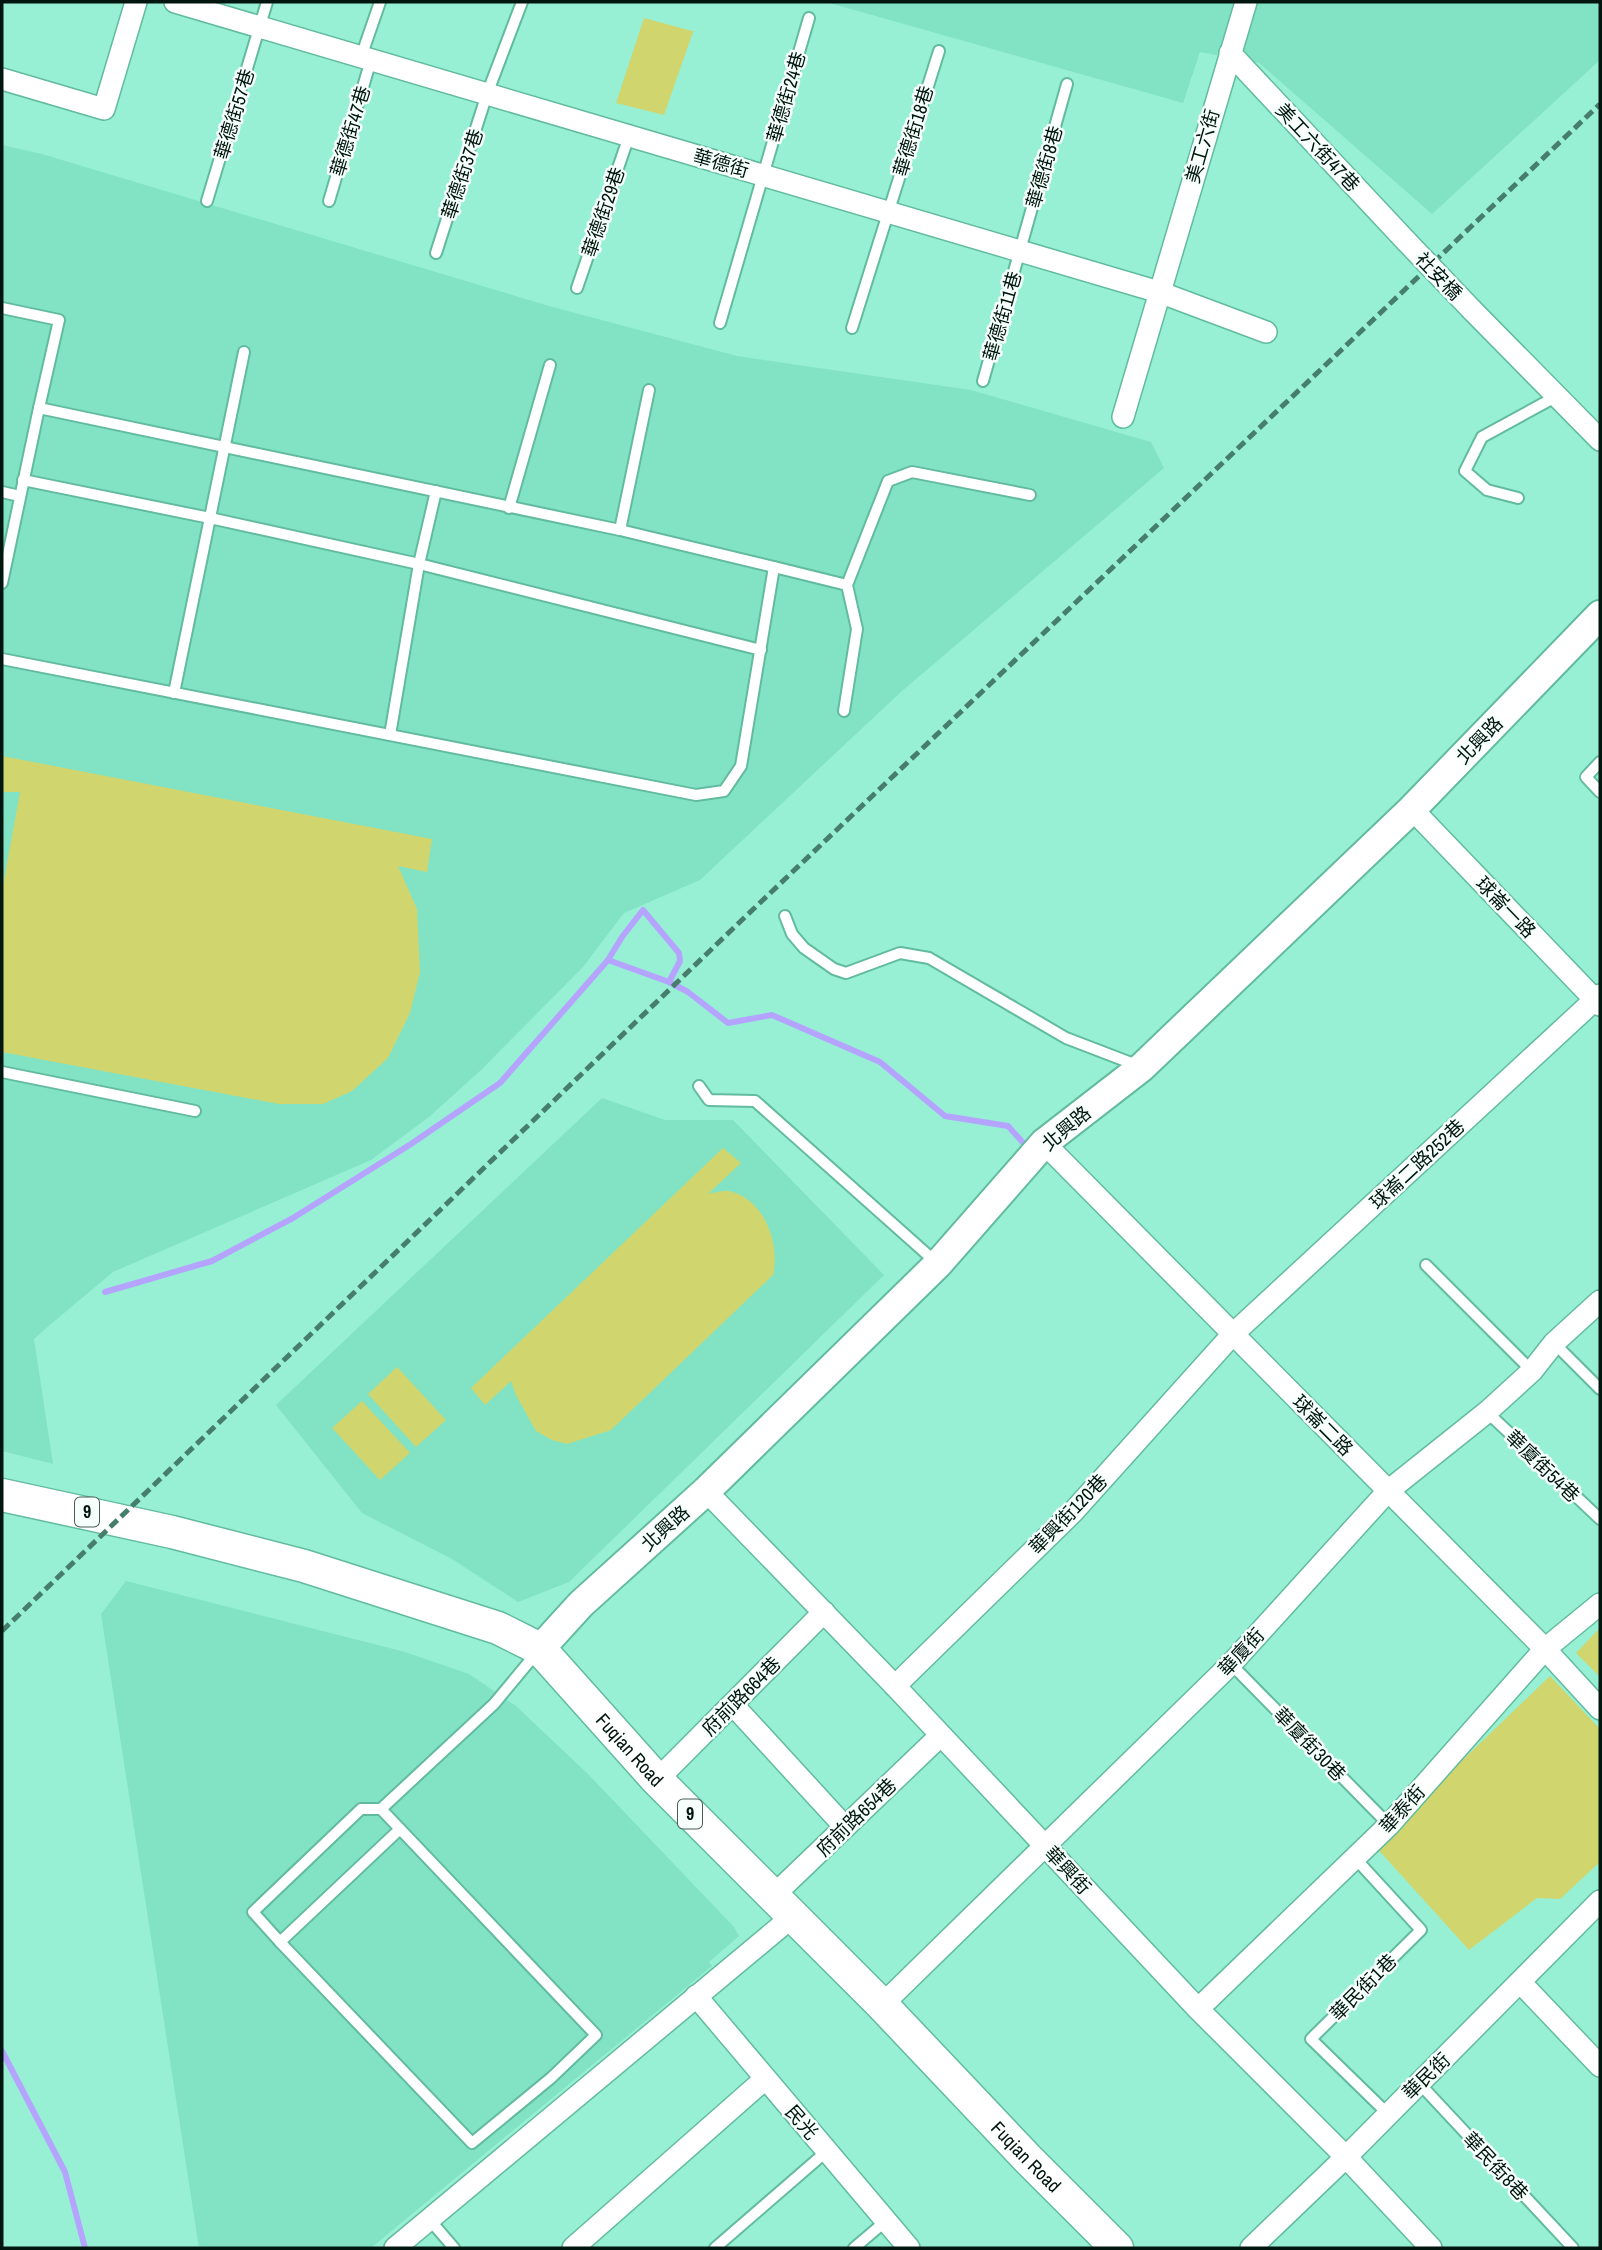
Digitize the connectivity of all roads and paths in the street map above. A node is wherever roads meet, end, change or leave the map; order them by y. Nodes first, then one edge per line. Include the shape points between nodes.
1 (136, 2) edge
2 (174, 2) edge
3 (267, 2) edge
4 (380, 2) edge
5 (522, 2) edge
6 (1246, 2) edge
7 (809, 18) dead end
8 (259, 27) junction
9 (939, 51) dead end
10 (1230, 53) junction
11 (366, 58) junction
12 (2, 79) edge
13 (1067, 84) dead end
14 (487, 94) junction
15 (629, 136) junction
16 (763, 175) junction
17 (207, 201) dead end
18 (329, 201) dead end
19 (888, 212) junction
20 (1407, 242) joint
21 (1020, 251) junction
22 (436, 253) dead end
23 (577, 288) dead end
24 (1159, 292) junction
25 (2, 308) edge
26 (720, 323) dead end
27 (852, 328) dead end
28 (1266, 332) dead end
29 (244, 352) dead end
30 (550, 365) dead end
31 (983, 381) dead end
32 (649, 390) dead end
33 (1557, 396) junction
34 (39, 408) junction
35 (1123, 417) dead end
36 (1599, 435) edge
37 (225, 447) junction
38 (23, 480) junction
39 (436, 491) junction
40 (2, 492) edge
41 (1030, 495) dead end
42 (20, 496) junction
43 (1518, 498) dead end
44 (509, 508) junction
45 (210, 518) junction
46 (620, 530) junction
47 (419, 564) junction
48 (774, 567) junction
49 (2, 583) edge
50 (847, 584) junction
51 (1600, 615) edge
52 (761, 650) junction
53 (2, 659) edge
54 (174, 693) junction
55 (844, 711) dead end
56 (390, 735) junction
57 (1600, 762) edge
58 (1600, 792) edge
59 (1412, 809) junction
60 (785, 916) dead end
61 (1598, 1000) edge
62 (1142, 1067) junction
63 (2, 1072) edge
64 (699, 1086) dead end
65 (195, 1111) dead end
66 (1044, 1143) junction
67 (938, 1264) junction
68 (1426, 1265) dead end
69 (1600, 1301) edge
70 (1233, 1334) junction
71 (1553, 1343) junction
72 (1532, 1371) junction
73 (1600, 1389) edge
74 (1487, 1412) junction
75 (706, 1491) junction
76 (1388, 1491) junction
77 (2, 1495) edge
78 (1600, 1519) edge
79 (1600, 1604) edge
80 (824, 1612) junction
81 (540, 1649) junction
82 (1545, 1649) junction
83 (1231, 1664) junction
84 (895, 1686) junction
85 (733, 1705) junction
86 (1600, 1709) edge
87 (940, 1736) junction
88 (657, 1780) junction
89 (382, 1810) junction
90 (1389, 1825) junction
91 (845, 1827) junction
92 (400, 1829) junction
93 (1045, 1845) junction
94 (1355, 1858) junction
95 (1600, 1901) edge
96 (782, 1907) junction
97 (281, 1942) junction
98 (1521, 1983) junction
99 (696, 1996) junction
100 (882, 2006) junction
101 (1198, 2009) junction
102 (1599, 2063) edge
103 (765, 2080) junction
104 (1419, 2083) junction
105 (1387, 2113) junction
106 (827, 2151) junction
107 (1346, 2157) junction
108 (429, 2219) junction
109 (887, 2220) junction
110 (395, 2248) edge
111 (454, 2248) edge
112 (573, 2248) edge
113 (715, 2248) edge
114 (854, 2248) edge
115 (909, 2248) edge
116 (1117, 2248) edge
117 (1251, 2248) edge
118 (1432, 2248) edge
119 (1573, 2248) edge

1 - 12 street via 104,109
2 - 8 street, 華德街
3 - 8 lane, 華德街57巷
4 - 11 lane, 華德街47巷
5 - 14 lane, 華德街37巷
6 - 10 street, 美工六街
7 - 16 lane, 華德街24巷
8 - 11 street, 華德街
8 - 17 lane, 華德街57巷
9 - 19 lane, 華德街18巷
10 - 20 street, 美工六街47巷
10 - 24 street, 美工六街
11 - 14 street, 華德街
11 - 18 lane, 華德街47巷
13 - 21 lane, 華德街8巷
14 - 15 street, 華德街
14 - 22 lane, 華德街37巷
15 - 16 street, 華德街
15 - 23 lane, 華德街29巷
16 - 19 street, 華德街
16 - 26 lane, 華德街24巷
19 - 21 street, 華德街
19 - 27 lane, 華德街18巷
20 - 33 street, 社安橋, bridge
21 - 24 street, 華德街
21 - 31 lane, 華德街11巷
24 - 28 street, 華德街
24 - 35 street, 美工六街
25 - 34 lane via 59,320
29 - 37 lane
30 - 44 lane
32 - 46 lane
33 - 36 street, 社安橋
33 - 43 lane via 1482,437 1465,471 1487,490
34 - 37 lane
34 - 38 lane
37 - 39 lane
37 - 45 lane
38 - 42 lane
38 - 45 lane
39 - 44 lane
39 - 47 lane
40 - 42 lane
41 - 50 lane via 912,472 888,481
42 - 49 lane
44 - 46 lane
45 - 47 lane
45 - 54 lane
46 - 48 lane
47 - 52 lane
47 - 56 lane
48 - 50 lane
48 - 52 lane
50 - 55 lane via 857,629
51 - 59 street, 北興路
52 - 56 lane via 741,766 724,791 696,795
53 - 54 lane
54 - 56 lane
57 - 58 lane via 1586,777
59 - 61 street, 球崙一路
59 - 62 street, 北興路
60 - 62 lane via 804,947 834,969 846,972 900,953 929,958 1066,1038
61 - 70 street, 球崙二路252巷
62 - 66 street, 北興路
63 - 65 lane
64 - 67 lane via 709,1100 755,1101
66 - 67 street, 北興路
66 - 70 street, 球崙二路
67 - 75 street, 北興路
68 - 72 lane
69 - 71 street, 華廈街
70 - 76 street, 球崙二路
70 - 84 street, 華興街120巷 via 1073,1512
71 - 72 street, 華廈街
71 - 73 lane
72 - 74 street, 華廈街
74 - 76 street, 華廈街
74 - 78 lane, 華廈街54巷
75 - 80 street, 華興街
75 - 81 street, 北興路 via 580,1604
76 - 82 street, 球崙二路
76 - 83 street, 華廈街
77 - 81 main road, Fuqian Road / 9 via 304,1566 498,1628
79 - 82 street, 華泰街
80 - 84 street, 華興街
80 - 85 street, 府前路664巷
81 - 88 main road, Fuqian Road / 9
81 - 89 lane via 494,1704
82 - 86 street, 球崙二路
82 - 90 street, 華泰街
83 - 90 lane, 華廈街30巷
83 - 93 street, 華廈街
84 - 87 street, 華興街
85 - 88 street, 府前路664巷
85 - 91 street
87 - 91 street, 府前路654巷
87 - 93 street, 華興街
88 - 96 main road, Fuqian Road / 9
89 - 92 lane
89 - 97 lane via 361,1809 253,1912
90 - 94 street, 華泰街
91 - 96 street, 府前路654巷
92 - 97 lane
92 - 97 lane via 596,2035 569,2061 472,2143
93 - 100 street, 華廈街
93 - 101 street, 華興街
94 - 101 street, 華泰街
94 - 105 lane, 華民街1巷 via 1421,1930 1311,2039
95 - 98 street, 華民街
96 - 99 street, 府前路654巷
96 - 100 main road, Fuqian Road / 9
98 - 102 street
98 - 104 street, 華民街
99 - 103 street, 民光
99 - 108 street, 府前路654巷
100 - 116 main road, Fuqian Road / 9
101 - 107 street, 華興街
103 - 106 street, 民光
103 - 112 street
104 - 105 street, 華民街
104 - 119 lane, 華民街8巷
105 - 107 street, 華民街
106 - 109 street, 民光
106 - 113 lane
107 - 117 street, 華民街
107 - 118 street, 華興街
108 - 110 street, 府前路654巷
108 - 111 lane
109 - 114 lane
109 - 115 street, 民光

